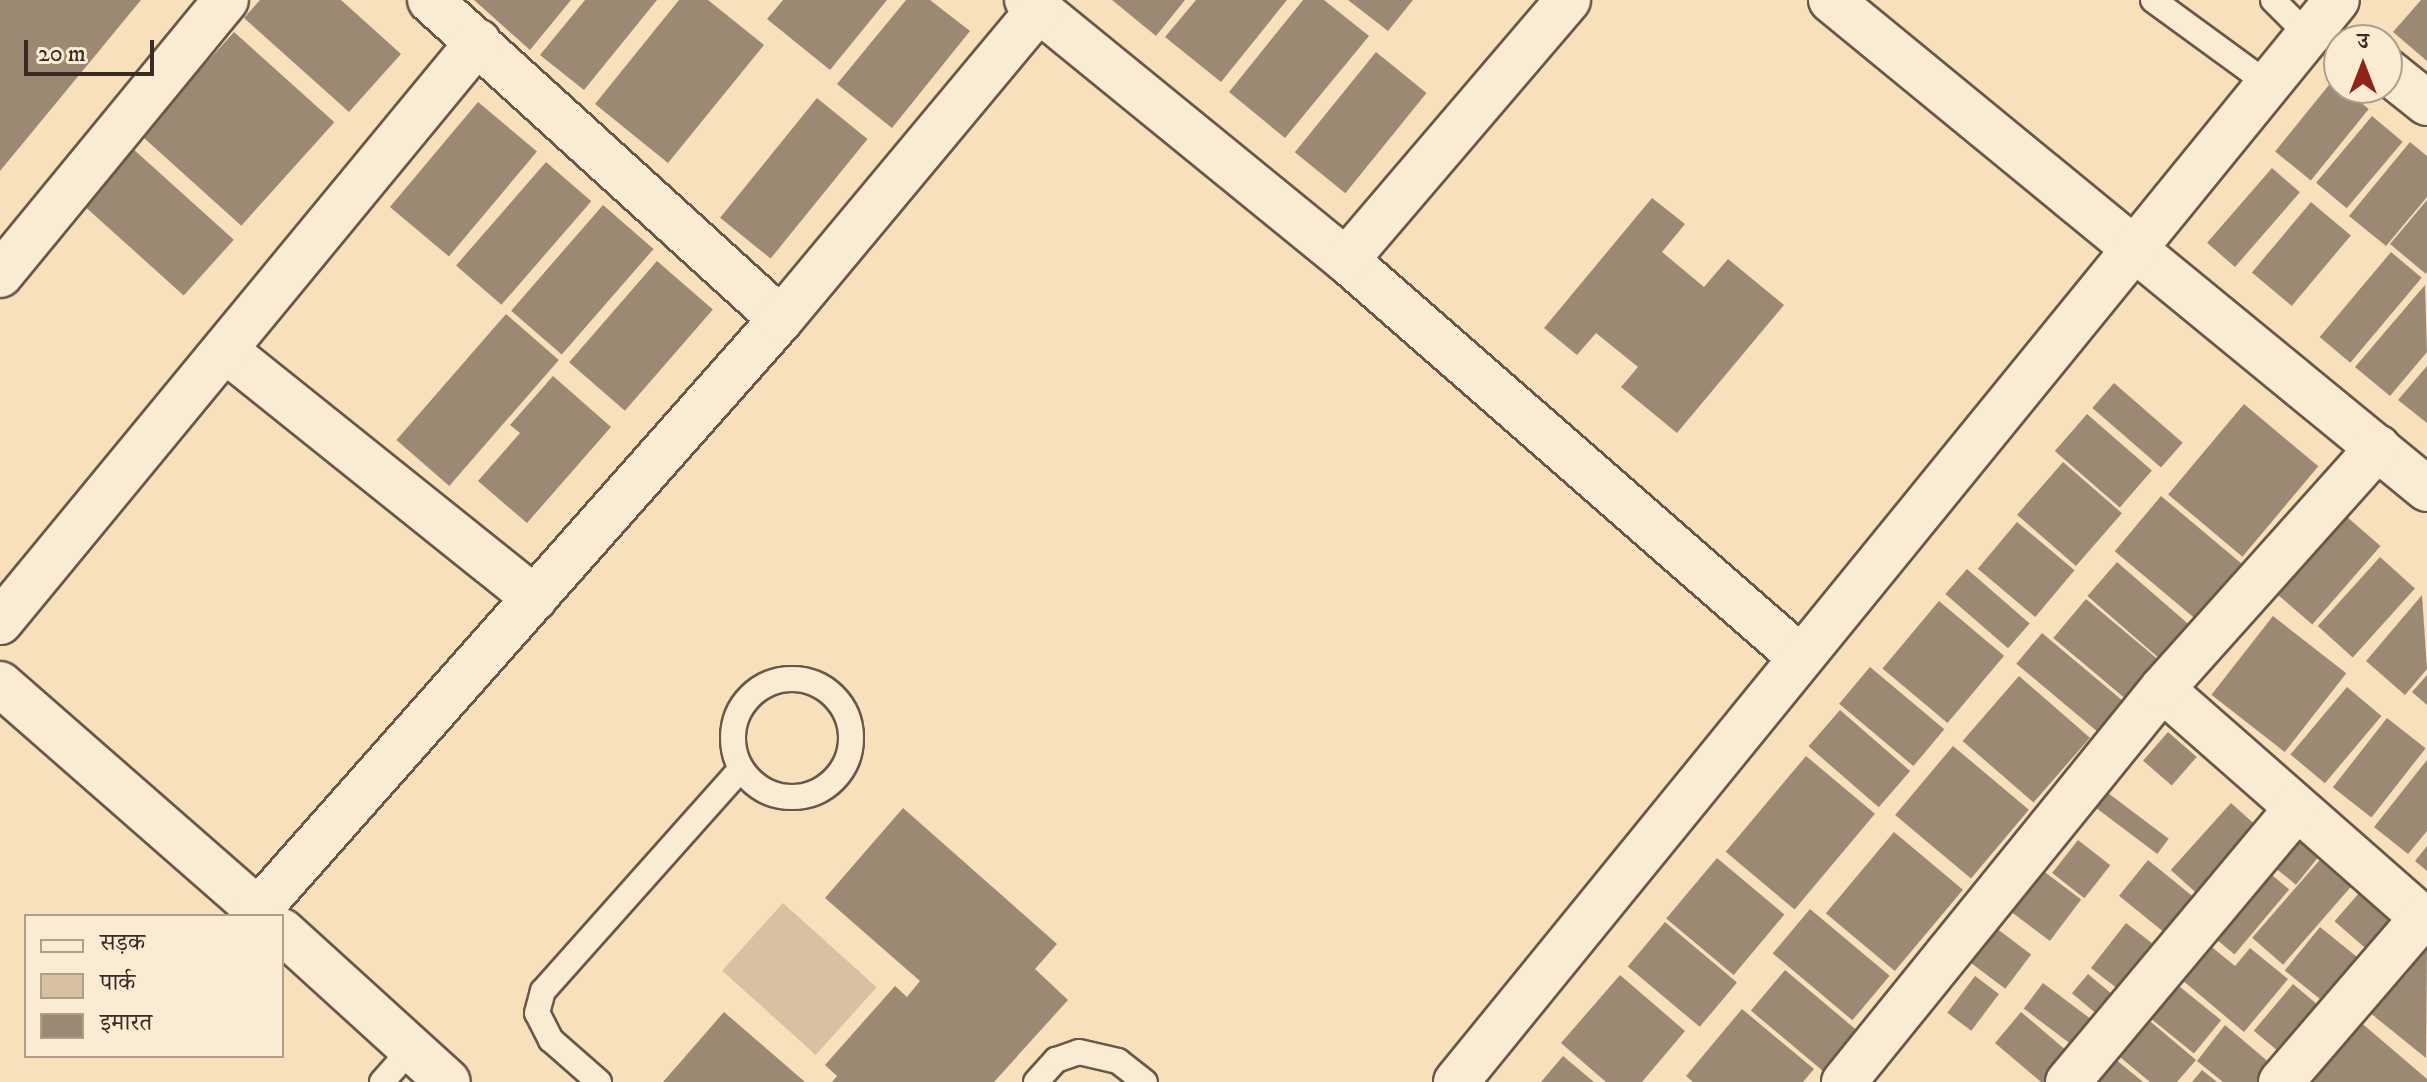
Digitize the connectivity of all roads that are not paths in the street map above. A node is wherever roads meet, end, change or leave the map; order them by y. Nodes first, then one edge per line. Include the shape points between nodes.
1 (226, 0) edge
2 (430, 0) edge
3 (1568, 0) edge
4 (1831, 0) edge
5 (2153, 0) edge
6 (2273, 0) edge
7 (1033, 5) edge
8 (2328, 24) edge
9 (2323, 29) edge
10 (478, 42) junction
11 (2267, 83) junction
12 (2403, 84) edge
13 (2427, 103) edge
14 (2138, 248) junction
15 (1346, 260) junction
16 (0, 275) edge
17 (781, 319) junction
18 (225, 350) junction
19 (2378, 447) junction
20 (2427, 489) edge
21 (535, 598) junction
22 (0, 622) edge
23 (1800, 657) junction
24 (0, 684) edge
25 (2162, 689) junction
26 (741, 769) junction
27 (2296, 809) junction
28 (262, 914) edge
29 (272, 914) edge
30 (2425, 920) edge
31 (284, 933) edge
32 (412, 1048) junction
33 (382, 1082) edge
34 (448, 1082) edge
35 (599, 1082) edge
36 (1036, 1082) edge
37 (1145, 1082) edge
38 (1456, 1082) edge
39 (1844, 1082) edge
40 (2068, 1082) edge
41 (2281, 1082) edge

1 - 16 street
2 - 10 street
3 - 15 street
4 - 14 street
5 - 11 lane
6 - 8 lane
7 - 15 street
7 - 17 street
9 - 11 street
10 - 17 street
10 - 18 street
11 - 14 street
12 - 13 street
14 - 19 street
14 - 23 street
15 - 23 street
17 - 21 street
18 - 21 street
18 - 22 street
19 - 20 street
19 - 25 street
21 - 29 street
23 - 38 street
24 - 28 street
25 - 27 street
25 - 39 street
26 - 26 lane via 732,743 734,720 745,700 764,685 786,678 809,681 844,710 851,732 849,755 838,776 820,790 797,797 774,794
26 - 35 lane via 543,991 537,1013 551,1040
27 - 30 street
27 - 40 street
30 - 41 street
31 - 32 street
32 - 33 lane
32 - 34 street
36 - 37 lane via 1056,1060 1079,1052 1118,1061

